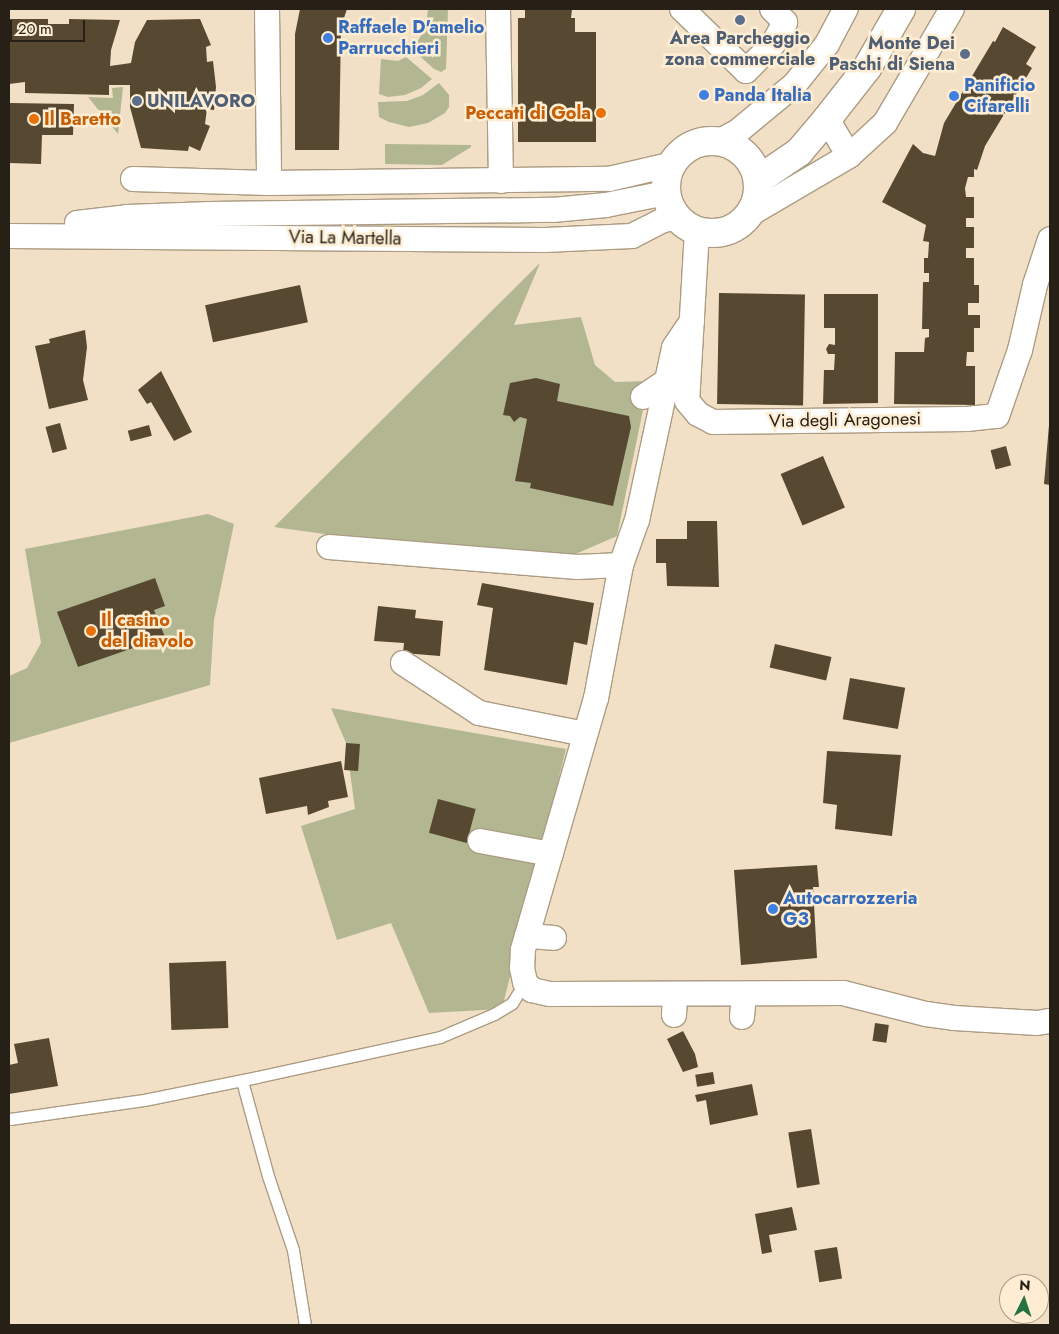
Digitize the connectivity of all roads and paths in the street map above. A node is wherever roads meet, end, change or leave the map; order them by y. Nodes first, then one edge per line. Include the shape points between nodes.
1 (267, 9) edge
2 (498, 9) edge
3 (682, 9) edge
4 (772, 9) edge
5 (846, 9) edge
6 (901, 9) edge
7 (952, 9) edge
8 (827, 119) junction
9 (718, 142) junction
10 (849, 156) junction
11 (673, 164) junction
12 (133, 179) dead end
13 (501, 181) junction
14 (269, 183) junction
15 (769, 183) junction
16 (680, 214) junction
17 (9, 235) edge
18 (1050, 239) edge
19 (692, 321) junction
20 (667, 381) junction
21 (643, 397) dead end
22 (329, 548) dead end
23 (621, 565) junction
24 (403, 663) dead end
25 (585, 734) junction
26 (480, 840) dead end
27 (551, 854) junction
28 (527, 936) junction
29 (554, 938) dead end
30 (525, 982) junction
31 (744, 994) junction
32 (742, 1017) dead end
33 (1050, 1021) edge
34 (242, 1080) junction
35 (10, 1119) edge
36 (304, 1325) edge

1 - 14 street
2 - 13 street
3 - 4 street via 746,71 773,44 785,22
5 - 9 street via 827,44 795,84 737,132
6 - 8 street via 867,68
7 - 10 street via 885,123
8 - 10 street
8 - 15 street
9 - 11 street via 707,141 689,147
9 - 15 street via 741,150
10 - 15 street
11 - 13 street via 609,179
11 - 16 street via 667,175
12 - 14 street
13 - 14 street
15 - 16 street via 750,214 736,228 718,233
16 - 17 street, Via La Martella via 606,205 553,210 210,214 127,217
16 - 17 street, Via La Martella via 632,236 545,240
16 - 19 street, Via degli Aragonesi
18 - 19 street, Via degli Aragonesi via 1020,350 997,416 713,422 698,414 687,401
19 - 20 street via 674,348
20 - 21 street
20 - 23 street via 636,520
22 - 23 street via 451,565
23 - 25 street via 596,698
24 - 25 street via 479,713
25 - 27 street
26 - 27 street
27 - 28 street
28 - 29 street
28 - 30 street via 522,968
30 - 31 street via 532,990 550,994 674,1005
30 - 34 lane via 512,1003 440,1037
31 - 32 street
31 - 33 street via 843,993 954,1018
34 - 35 lane via 144,1100
34 - 36 lane via 268,1176 293,1250

